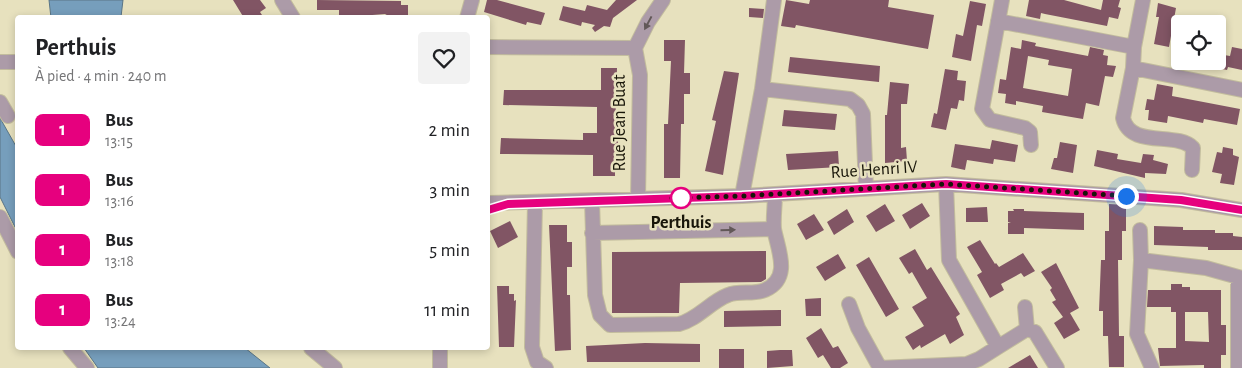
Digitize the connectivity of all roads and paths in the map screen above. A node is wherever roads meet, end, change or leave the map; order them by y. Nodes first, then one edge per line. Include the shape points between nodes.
1 (282, 0) edge
2 (472, 0) edge
3 (663, 0) edge
4 (774, 0) edge
5 (1002, 0) edge
6 (1143, 0) edge
7 (291, 15) edge
8 (468, 15) edge
9 (998, 22) junction
10 (1134, 47) junction
11 (490, 48) edge
12 (635, 48) junction
13 (0, 62) edge
14 (15, 62) edge
15 (1133, 68) junction
16 (762, 89) junction
17 (1242, 90) edge
18 (0, 102) edge
19 (8, 116) dead end
20 (1032, 145) dead end
21 (1192, 170) dead end
22 (946, 184) junction
23 (866, 189) junction
24 (775, 194) junction
25 (742, 196) junction
26 (638, 199) junction
27 (592, 201) junction
28 (490, 203) edge
29 (535, 203) junction
30 (508, 204) junction
31 (490, 209) edge
32 (1242, 210) edge
33 (0, 217) edge
34 (774, 229) junction
35 (1140, 230) dead end
36 (592, 233) junction
37 (15, 246) edge
38 (1141, 260) junction
39 (1240, 277) edge
40 (849, 304) dead end
41 (1026, 307) dead end
42 (1027, 329) junction
43 (998, 347) junction
44 (72, 350) edge
45 (313, 350) edge
46 (440, 350) edge
47 (538, 366) edge
48 (88, 368) edge
49 (335, 368) edge
50 (440, 368) edge
51 (880, 368) edge
52 (1057, 368) edge
53 (1152, 368) edge
54 (1238, 368) edge

1 - 7 street
2 - 8 street
3 -> 12 street
4 - 16 street
5 - 9 street
6 - 10 street
9 - 10 street
9 - 20 street via 982,109 990,120 1025,128 1030,132
10 - 15 street
11 - 12 street
12 - 26 street, Rue Jean Buat via 640,75
13 - 14 street
15 - 17 street
15 - 21 street via 1125,125 1130,131 1156,139 1189,143 1193,148
16 - 23 street via 850,99 858,105 863,114
16 - 25 street
18 - 19 street
22 - 23 street, Rue Henri IV
22 - 32 street, Rue Henri IV via 1181,200
22 - 43 street via 949,260
23 - 24 street, Rue Henri IV
24 - 25 street, Rue Henri IV
24 - 34 street
25 - 26 street, Rue Henri IV
26 - 27 street, Rue Henri IV
27 - 29 street, Rue Henri IV
27 - 36 street
28 - 30 street, Rue Henri IV
29 - 30 street, Rue Henri IV
29 - 47 street via 532,347
30 - 31 street, Rue Henri IV
33 - 37 street
36 -> 34 street
34 - 36 street via 781,273 771,287 763,291 730,294 688,322 679,324 610,325 600,316
35 - 38 street
38 - 39 street via 1206,268
38 - 53 street via 1137,334
39 - 54 street
40 - 51 street
41 - 42 street
42 - 43 street
42 - 52 street via 1035,332
43 - 51 street via 967,364
44 - 48 street
45 - 49 street
46 - 50 street

